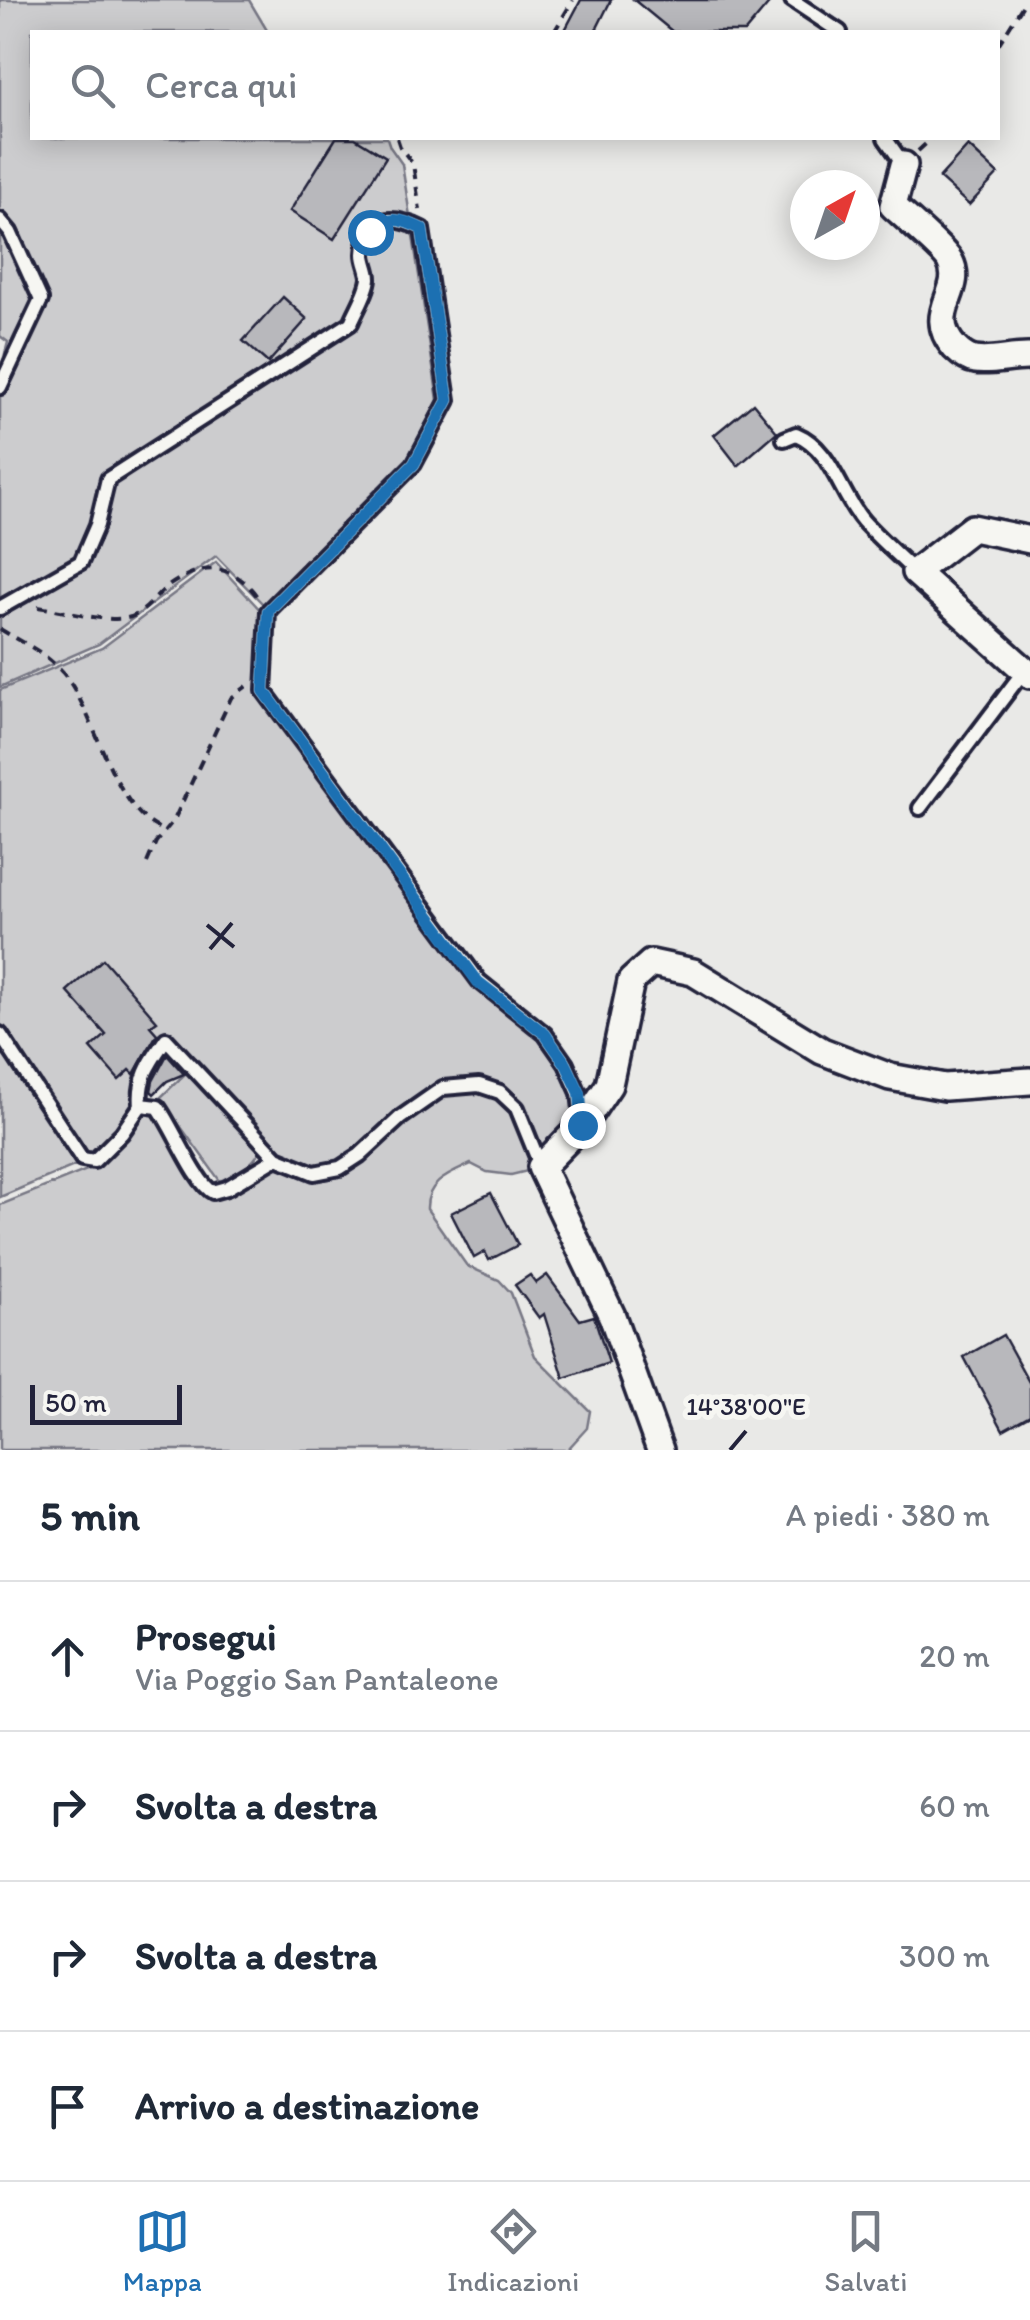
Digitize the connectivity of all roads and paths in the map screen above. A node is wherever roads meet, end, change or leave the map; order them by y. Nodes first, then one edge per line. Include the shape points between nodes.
1 (572, 0) edge
2 (792, 0) edge
3 (1026, 0) edge
4 (555, 30) edge
5 (837, 30) edge
6 (1000, 42) edge
7 (398, 140) edge
8 (886, 140) edge
9 (904, 164) joint
10 (0, 220) edge
11 (422, 229) junction
12 (1030, 356) edge
13 (0, 387) edge
14 (784, 439) dead end
15 (1030, 540) edge
16 (915, 572) junction
17 (0, 608) edge
18 (268, 611) junction
19 (0, 629) edge
20 (1027, 674) edge
21 (264, 676) junction
22 (920, 808) dead end
23 (166, 830) junction
24 (147, 863) dead end
25 (0, 1034) edge
26 (1030, 1080) edge
27 (141, 1105) junction
28 (582, 1125) junction
29 (276, 1158) junction
30 (541, 1167) junction
31 (660, 1450) edge

1 - 4 path
2 - 5 lane
3 - 6 path
7 - 11 path via 413,164
8 - 9 lane
9 - 12 street via 893,206 949,258 955,278 942,328 950,342 974,360
10 - 13 lane via 41,300
11 - 17 lane via 399,218 370,232 364,254 369,280 351,324 108,479 81,562
11 - 18 lane via 448,400 414,464
14 - 16 lane via 796,434 821,450 861,518
15 - 16 street via 972,528
16 - 20 street
17 - 18 path via 129,618 166,588 210,568 231,570
18 - 21 lane
19 - 23 path via 42,651 64,674 134,809
20 - 22 lane
21 - 23 path via 232,698
21 - 28 lane via 264,691 478,982 545,1034 580,1093
23 - 24 path
25 - 27 lane via 82,1159 94,1162
26 - 28 street via 945,1087 890,1077 822,1051 694,972 651,963 630,981 610,1084
27 - 29 lane via 158,1107 204,1187 214,1192
27 - 29 lane via 145,1070 166,1039
28 - 30 street
29 - 30 lane via 314,1173 340,1168 443,1088 479,1085 517,1108
30 - 31 street via 612,1316

